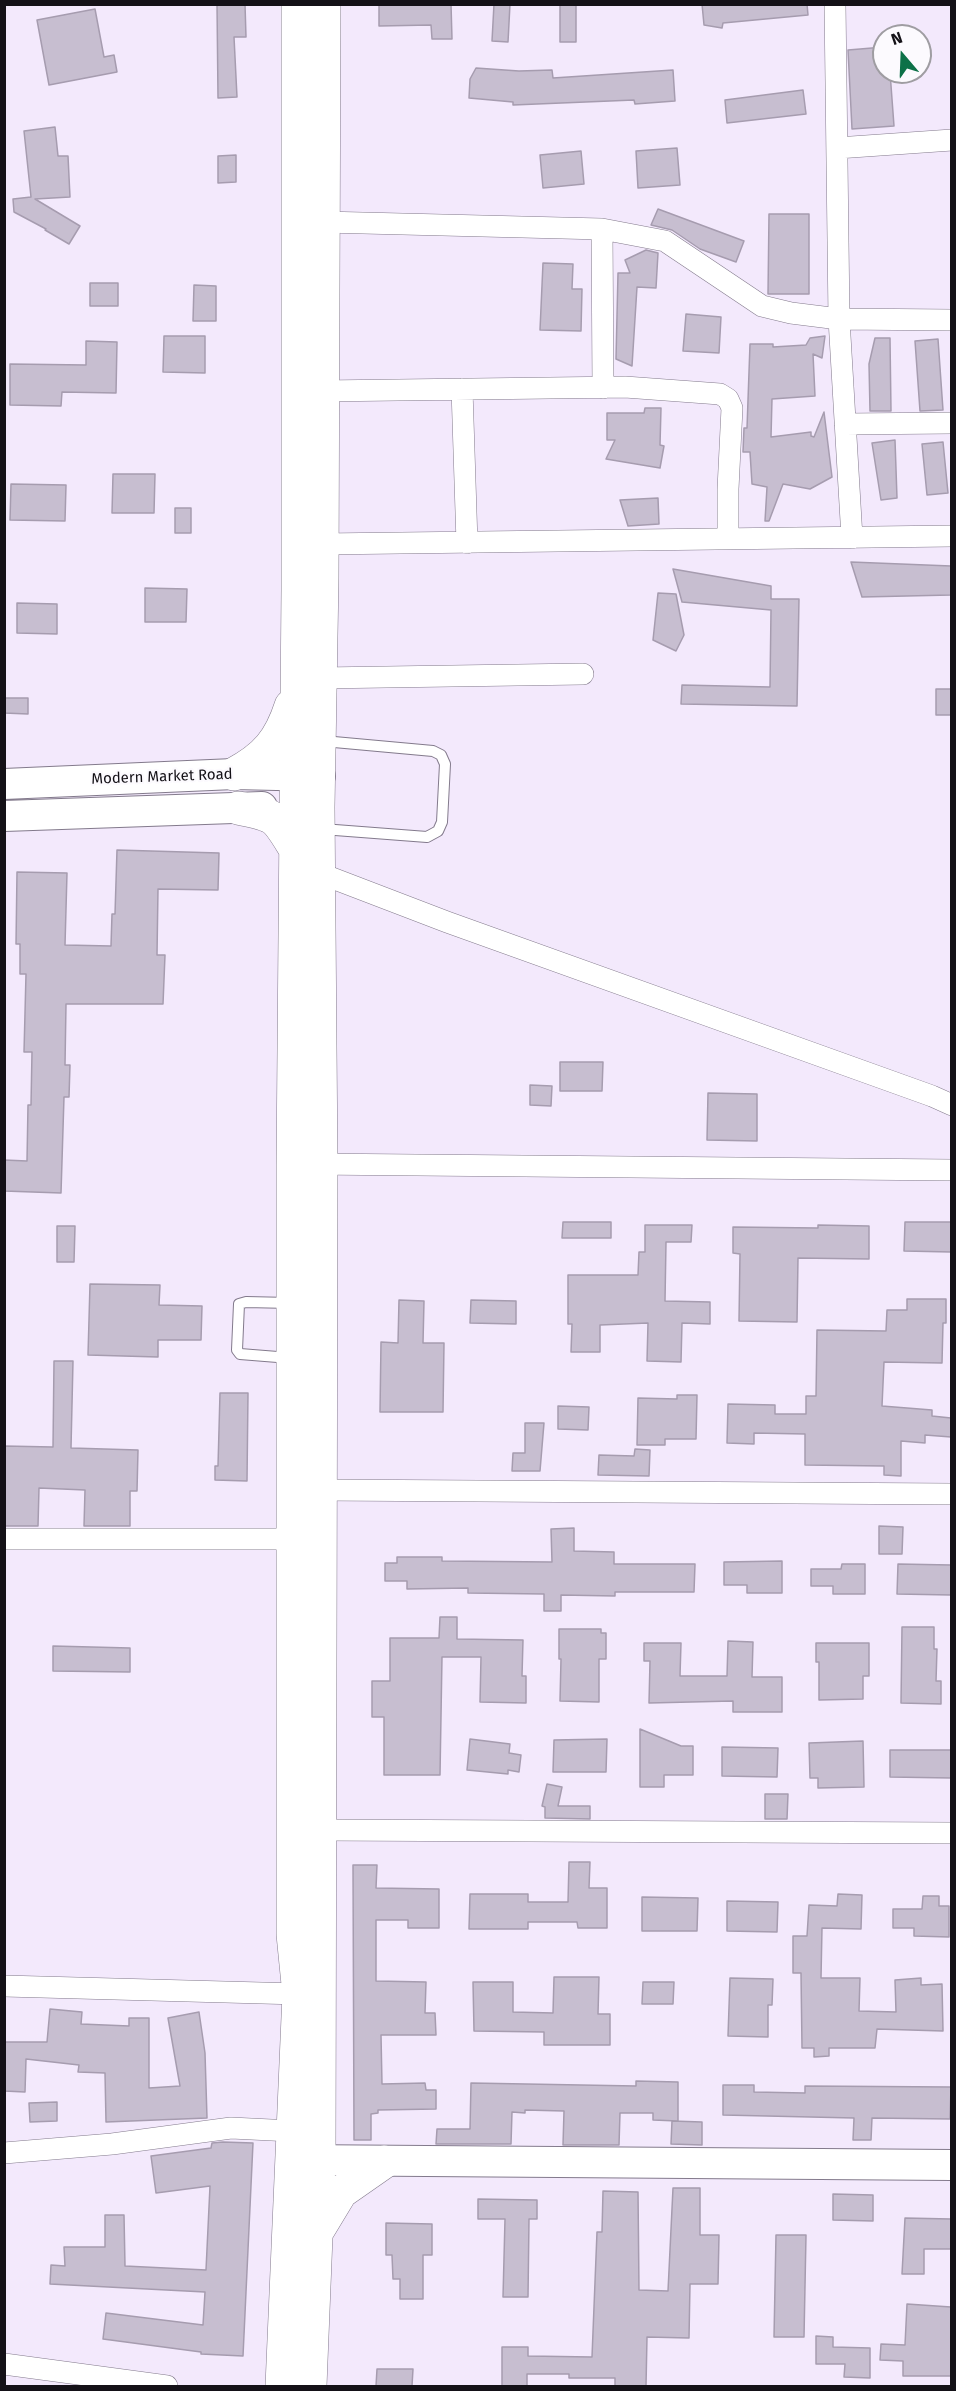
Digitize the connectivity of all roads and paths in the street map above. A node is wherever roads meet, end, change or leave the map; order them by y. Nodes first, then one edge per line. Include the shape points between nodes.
1 (298, 4) edge
2 (324, 4) edge
3 (835, 4) edge
4 (951, 140) edge
5 (837, 148) junction
6 (323, 222) junction
7 (602, 229) junction
8 (839, 319) junction
9 (951, 320) edge
10 (603, 388) junction
11 (462, 389) junction
12 (322, 391) junction
13 (951, 423) edge
14 (845, 424) junction
15 (951, 536) edge
16 (852, 538) junction
17 (728, 539) junction
18 (467, 543) junction
19 (322, 544) junction
20 (584, 674) dead end
21 (309, 684) junction
22 (320, 740) junction
23 (234, 774) junction
24 (4, 783) edge
25 (307, 807) junction
26 (238, 808) junction
27 (4, 816) edge
28 (319, 873) junction
29 (951, 1105) edge
30 (307, 1164) junction
31 (951, 1170) edge
32 (293, 1303) junction
33 (293, 1359) junction
34 (321, 1490) junction
35 (951, 1494) edge
36 (4, 1539) edge
37 (293, 1539) junction
38 (319, 1830) junction
39 (951, 1833) edge
40 (4, 1986) edge
41 (298, 1994) junction
42 (301, 2151) junction
43 (4, 2153) edge
44 (384, 2162) junction
45 (951, 2164) edge
46 (315, 2234) junction
47 (4, 2364) edge
48 (167, 2386) edge
49 (282, 2386) edge
50 (310, 2386) edge

1 - 21 main road
2 - 6 main road
3 - 5 street
4 - 5 street
5 - 8 street
6 - 7 street
6 - 12 main road
7 - 8 street via 665,241 762,306
7 - 10 street
8 - 9 street
8 - 14 street
10 - 11 street
10 - 17 street via 708,392 728,399 732,408
11 - 12 street
11 - 18 street
12 - 19 main road
13 - 14 street
14 - 16 street
15 - 16 street
16 - 17 street
17 - 18 street
18 - 19 street
19 - 21 main road
20 - 21 street
21 - 22 main road
21 - 23 main road via 264,755
21 - 25 main road
22 - 25 main road
22 - 25 lane via 441,755 445,764 442,822 438,831 427,837
23 - 24 street, Modern Market Road
23 - 25 street, Modern Market Road
25 - 26 street
25 - 26 main road via 279,823 267,814
25 - 28 main road
25 - 30 main road
26 - 27 street
28 - 29 street
28 - 30 main road
30 - 31 street
30 - 32 main road
30 - 34 main road
32 - 33 main road
32 - 33 lane via 238,1304 237,1350 240,1354
33 - 37 main road
34 - 35 street
34 - 38 main road
36 - 37 street
37 - 41 main road via 293,1934
38 - 39 street
38 - 42 main road
40 - 41 street
41 - 42 main road
42 - 43 street via 231,2128
42 - 44 street
42 - 46 main road
42 - 49 main road
44 - 45 street
44 - 46 main road via 341,2192
46 - 50 main road
47 - 48 street

